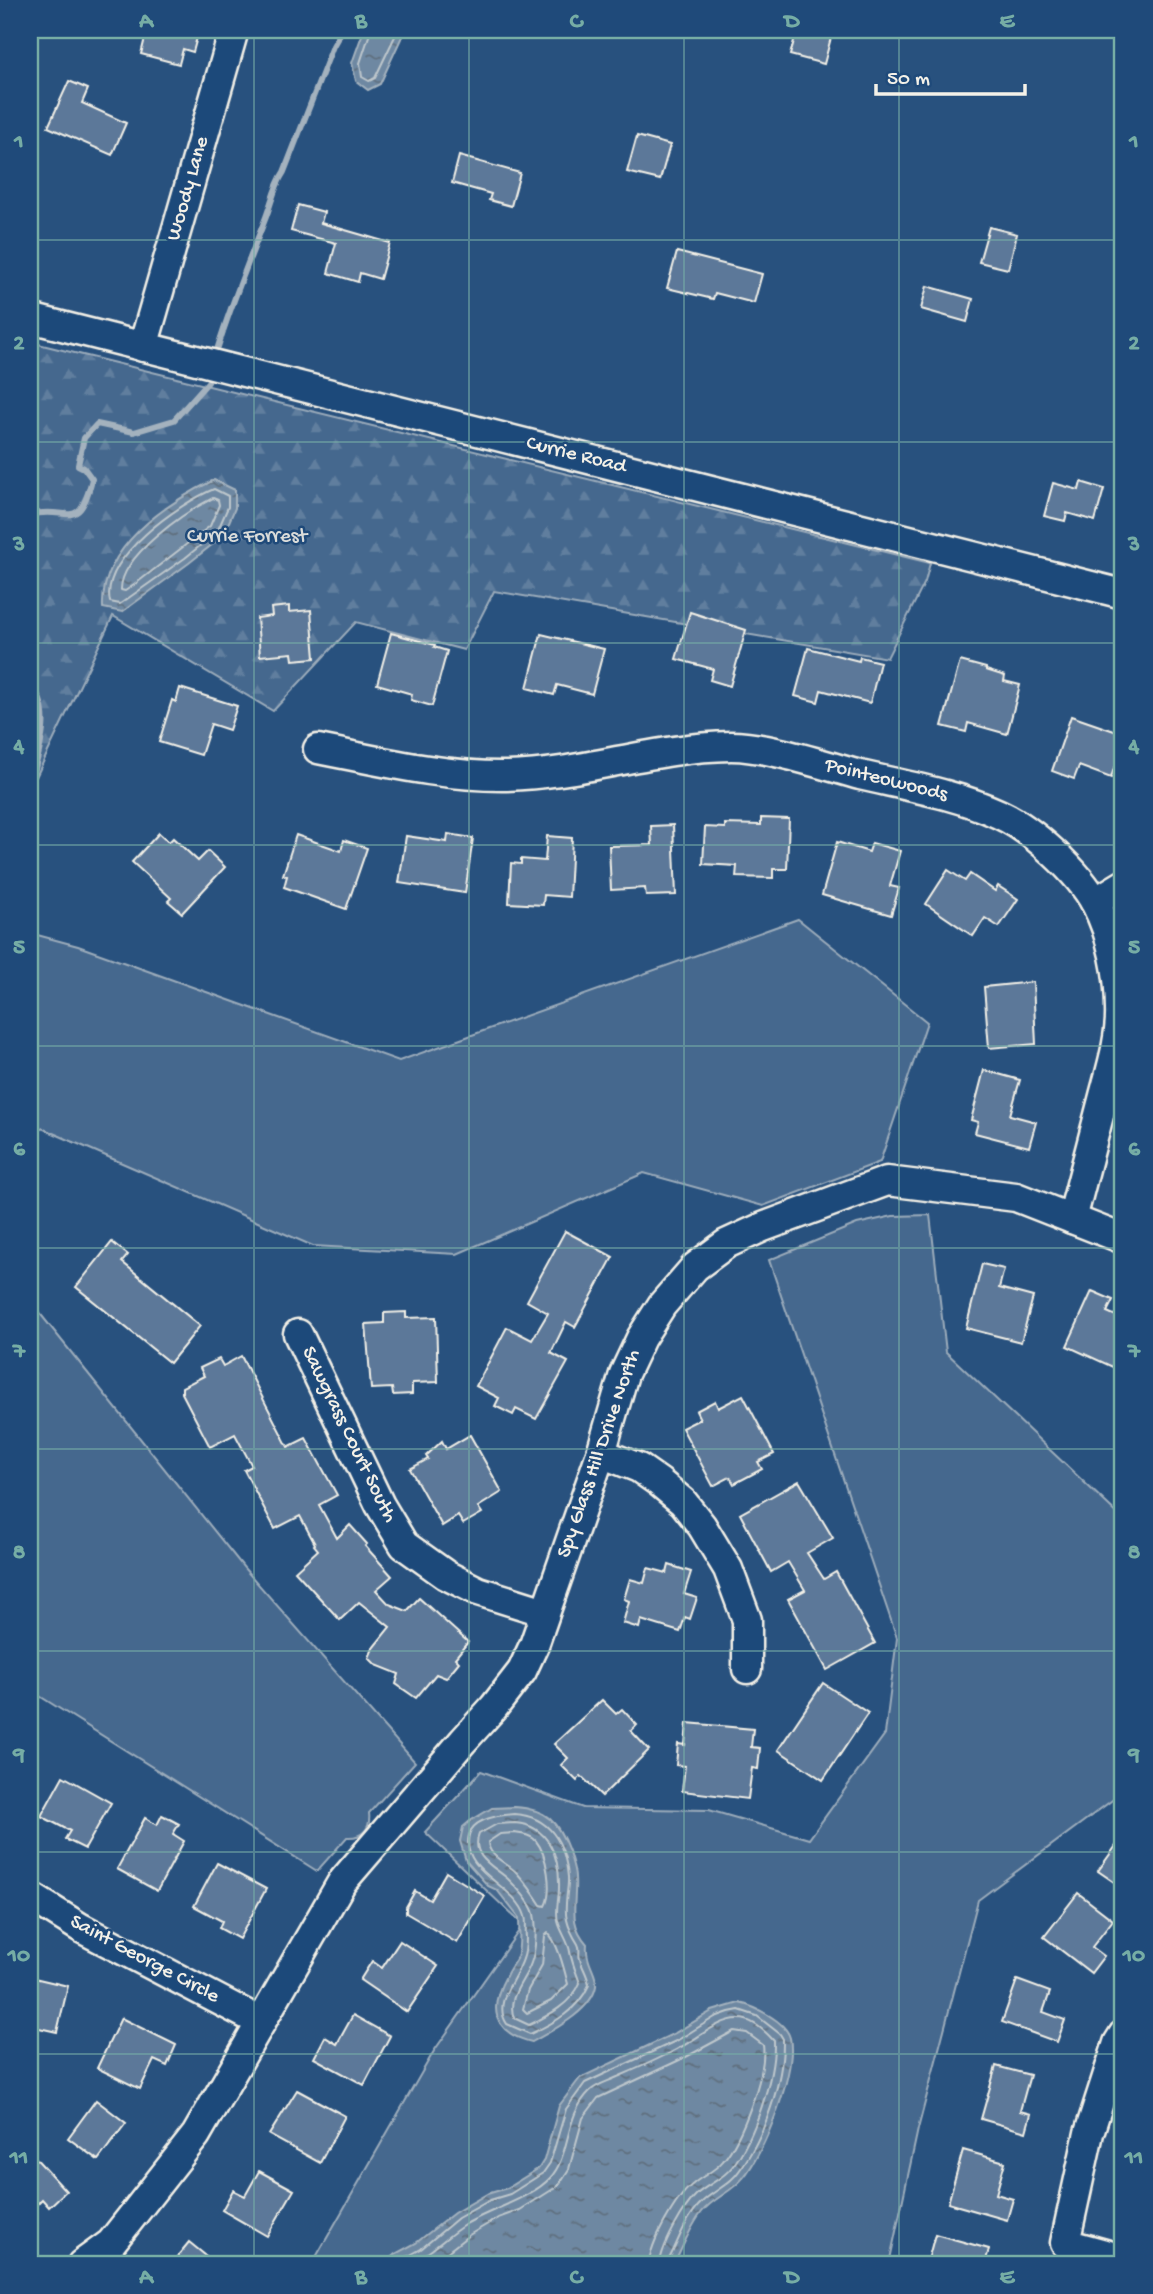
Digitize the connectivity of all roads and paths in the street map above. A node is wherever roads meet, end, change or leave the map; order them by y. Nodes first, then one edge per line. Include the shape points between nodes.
1 (234, 30) edge
2 (30, 318) edge
3 (143, 347) junction
4 (1123, 594) edge
5 (318, 749) dead end
6 (1123, 885) edge
7 (1095, 902) junction
8 (1072, 1219) junction
9 (1123, 1239) edge
10 (298, 1334) dead end
11 (601, 1453) junction
12 (545, 1612) junction
13 (747, 1669) dead end
14 (30, 1896) edge
15 (261, 2022) junction
16 (1123, 2035) edge
17 (1061, 2254) edge
18 (1122, 2260) edge
19 (82, 2264) edge

1 - 3 street, Woody Lane
2 - 3 street, Currie Road
3 - 4 street, Currie Road
5 - 7 street, Pointeowoods via 443,772 503,776 551,774 691,749 733,746 775,753 970,802 1002,816 1059,858
6 - 7 street
7 - 8 street, Pointeowoods via 1110,940 1121,1013 1113,1062
8 - 9 street, Spy Glass Hill Drive North
8 - 11 street, Spy Glass Hill Drive North via 1016,1197 887,1181 726,1244 695,1267 641,1338 624,1374
10 - 12 street, Sawgrass Court South via 380,1506 404,1545 478,1591
11 - 12 street, Spy Glass Hill Drive North
11 - 13 street via 639,1468 659,1482 702,1526 728,1569 747,1620
12 - 15 street, Spy Glass Hill Drive North via 522,1671 342,1882
14 - 15 street, Saint George Circle via 81,1928
15 - 19 street, Spy Glass Hill Drive North via 196,2135 111,2244
16 - 17 street via 1089,2133
17 - 18 street

